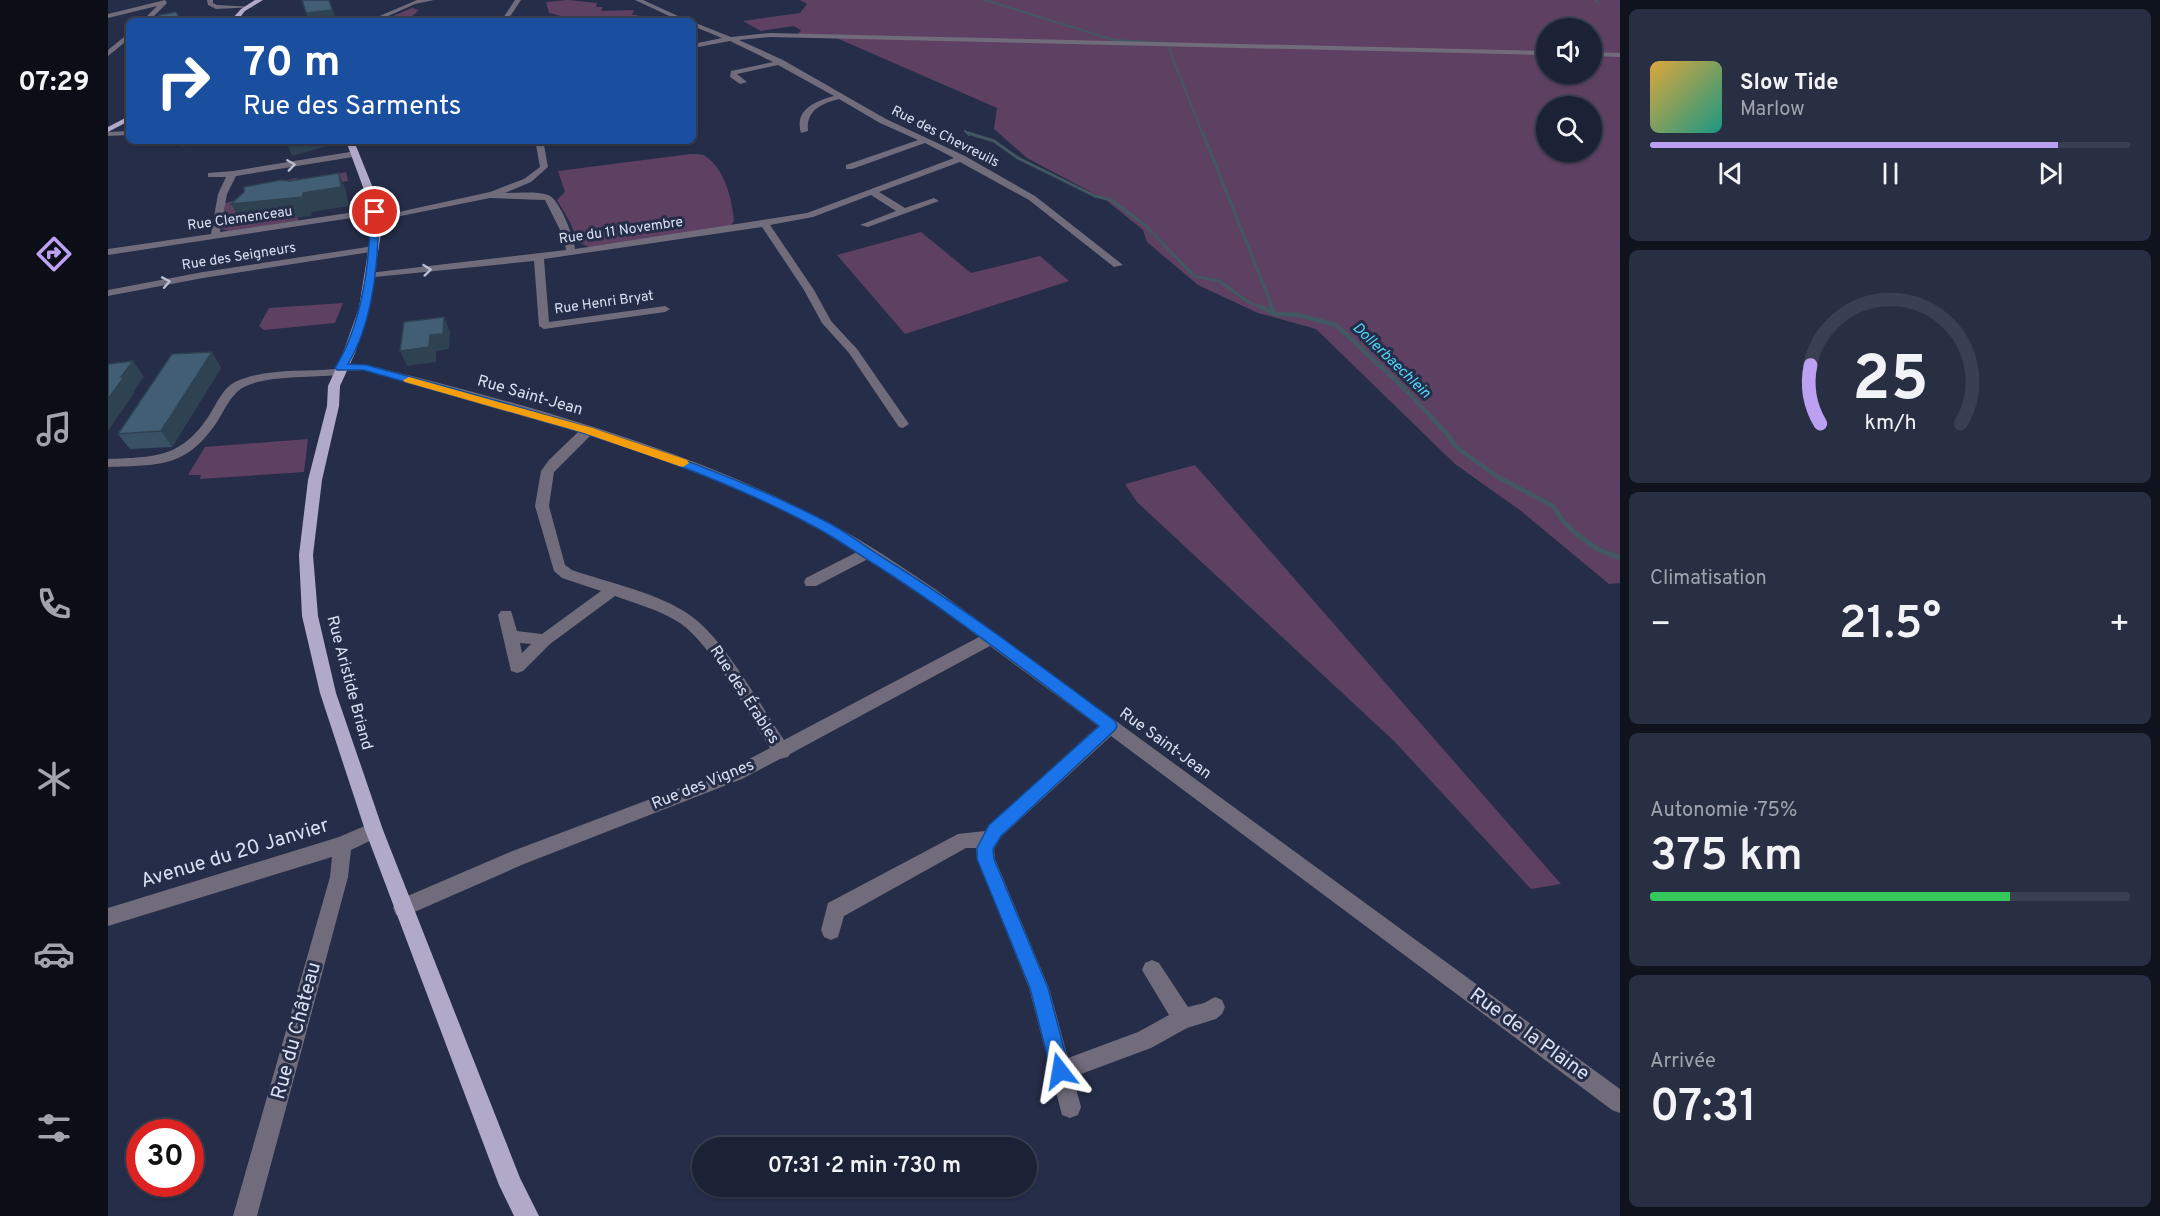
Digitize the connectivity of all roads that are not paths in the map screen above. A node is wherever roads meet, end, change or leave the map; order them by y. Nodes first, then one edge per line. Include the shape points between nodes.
1 (210, 0) edge
2 (236, 0) edge
3 (266, 0) edge
4 (431, 0) edge
5 (518, 0) edge
6 (638, 0) edge
7 (136, 1) edge
8 (166, 1) edge
9 (416, 2) edge
10 (254, 4) edge
11 (153, 5) junction
12 (220, 7) junction
13 (397, 11) junction
14 (108, 16) edge
15 (148, 18) edge
16 (214, 18) dead end
17 (237, 18) edge
18 (246, 18) edge
19 (379, 18) edge
20 (506, 18) edge
21 (679, 18) edge
22 (696, 25) edge
23 (751, 36) junction
24 (126, 38) edge
25 (728, 39) junction
26 (696, 45) edge
27 (750, 46) junction
28 (1536, 53) edge
29 (108, 54) edge
30 (1602, 54) edge
31 (1620, 55) edge
32 (780, 62) junction
33 (743, 82) dead end
34 (840, 97) junction
35 (126, 120) edge
36 (804, 131) dead end
37 (108, 132) edge
38 (126, 133) edge
39 (926, 140) junction
40 (351, 144) edge
41 (541, 144) edge
42 (356, 154) junction
43 (962, 158) junction
44 (849, 167) dead end
45 (233, 174) junction
46 (211, 175) dead end
47 (872, 192) junction
48 (490, 195) junction
49 (934, 201) dead end
50 (903, 211) junction
51 (375, 215) junction
52 (764, 223) junction
53 (865, 225) dead end
54 (215, 236) junction
55 (374, 249) junction
56 (108, 252) edge
57 (571, 252) junction
58 (539, 257) junction
59 (1118, 265) dead end
60 (369, 276) junction
61 (108, 293) edge
62 (665, 309) dead end
63 (339, 370) junction
64 (903, 424) dead end
65 (588, 430) junction
66 (108, 463) edge
67 (868, 553) junction
68 (811, 582) dead end
69 (613, 590) junction
70 (506, 615) dead end
71 (510, 636) junction
72 (991, 638) junction
73 (545, 640) junction
74 (1110, 726) junction
75 (782, 752) junction
76 (374, 830) junction
77 (989, 839) junction
78 (342, 845) junction
79 (404, 908) junction
80 (108, 917) edge
81 (831, 930) dead end
82 (1439, 967) joint
83 (1152, 970) dead end
84 (1215, 1007) dead end
85 (1183, 1018) junction
86 (1060, 1071) junction
87 (1620, 1102) edge
88 (1070, 1107) dead end
89 (245, 1216) edge
90 (527, 1216) edge

1 - 12 street via 210,4
2 - 12 street
3 - 10 main road
4 - 9 street
5 - 20 street
6 - 21 street
7 - 11 street
8 - 11 street
8 - 15 street
9 - 13 street
9 - 13 street via 392,4
10 - 12 street
10 - 17 main road
10 - 18 main road
11 - 14 street
12 - 16 street via 213,10
13 - 19 street
22 - 25 street, Rue des Chevreuils
23 - 25 street
23 - 27 street
23 - 28 street
24 - 29 street
25 - 26 street
25 - 27 street, Rue des Chevreuils
27 - 32 street, Rue des Chevreuils
30 - 31 street
32 - 33 street via 734,73
32 - 34 street, Rue des Chevreuils
34 - 36 street via 818,104 805,114
34 - 39 street, Rue des Chevreuils
35 - 37 main road
37 - 38 street
39 - 43 street, Rue des Chevreuils
39 - 44 street
40 - 42 main road, Rue Aristide Briand
41 - 48 street via 544,167 541,171
45 -> 42 street
42 - 51 main road, Rue Aristide Briand
43 - 47 street, Rue du 11 Novembre
43 - 59 street, Rue des Chevreuils via 1032,198
45 - 46 street
45 - 54 street via 220,204
47 - 50 street
47 - 52 street, Rue du 11 Novembre via 810,214
48 - 51 street, Rue Clemenceau
48 - 57 street via 547,197 569,238
49 - 50 street
50 - 53 street
51 - 54 street, Rue Clemenceau
51 - 55 main road, Rue Aristide Briand
52 - 57 street, Rue du 11 Novembre
52 - 64 street via 813,300
54 - 56 street, Rue Clemenceau
55 - 60 main road, Rue Aristide Briand
61 -> 55 street, Rue des Seigneurs
57 - 58 street, Rue du 11 Novembre
60 -> 58 street, Rue du 11 Novembre
58 - 62 street, Rue Henri Bryat via 544,326
60 - 63 main road, Rue Aristide Briand via 357,330
63 - 65 street, Rue Saint-Jean via 363,367
63 - 66 street, Rue Saint-Jean via 251,380 228,394 201,439 186,451 158,460
63 - 76 main road, Rue Aristide Briand via 315,480 306,555 310,616 328,693
65 - 67 street, Rue Saint-Jean via 748,490 822,525
65 - 69 street, Rue des Érables via 548,471 542,506 559,567 567,574
67 - 68 street
67 - 72 street, Rue Saint-Jean
69 - 73 street
69 - 75 street, Rue des Érables via 661,606 686,620 708,640
70 - 71 street
71 - 73 street
71 - 73 street via 517,667
72 - 74 street, Rue Saint-Jean
72 - 75 street, Rue des Vignes
74 - 77 street
74 - 82 street, Rue Saint-Jean
75 - 79 street, Rue des Vignes via 736,774 517,858
76 - 78 street, Avenue du 20 Janvier
76 - 79 main road, Rue Aristide Briand
77 - 81 street via 964,840 836,910
77 - 86 street via 986,859 1039,988
78 - 80 street, Avenue du 20 Janvier
78 - 89 street, Rue du Château via 339,877
79 - 90 main road, Rue Aristide Briand via 511,1185
82 - 87 street, Rue de la Plaine
83 - 85 street
84 - 85 street
85 - 86 street via 1144,1041
86 - 88 street

